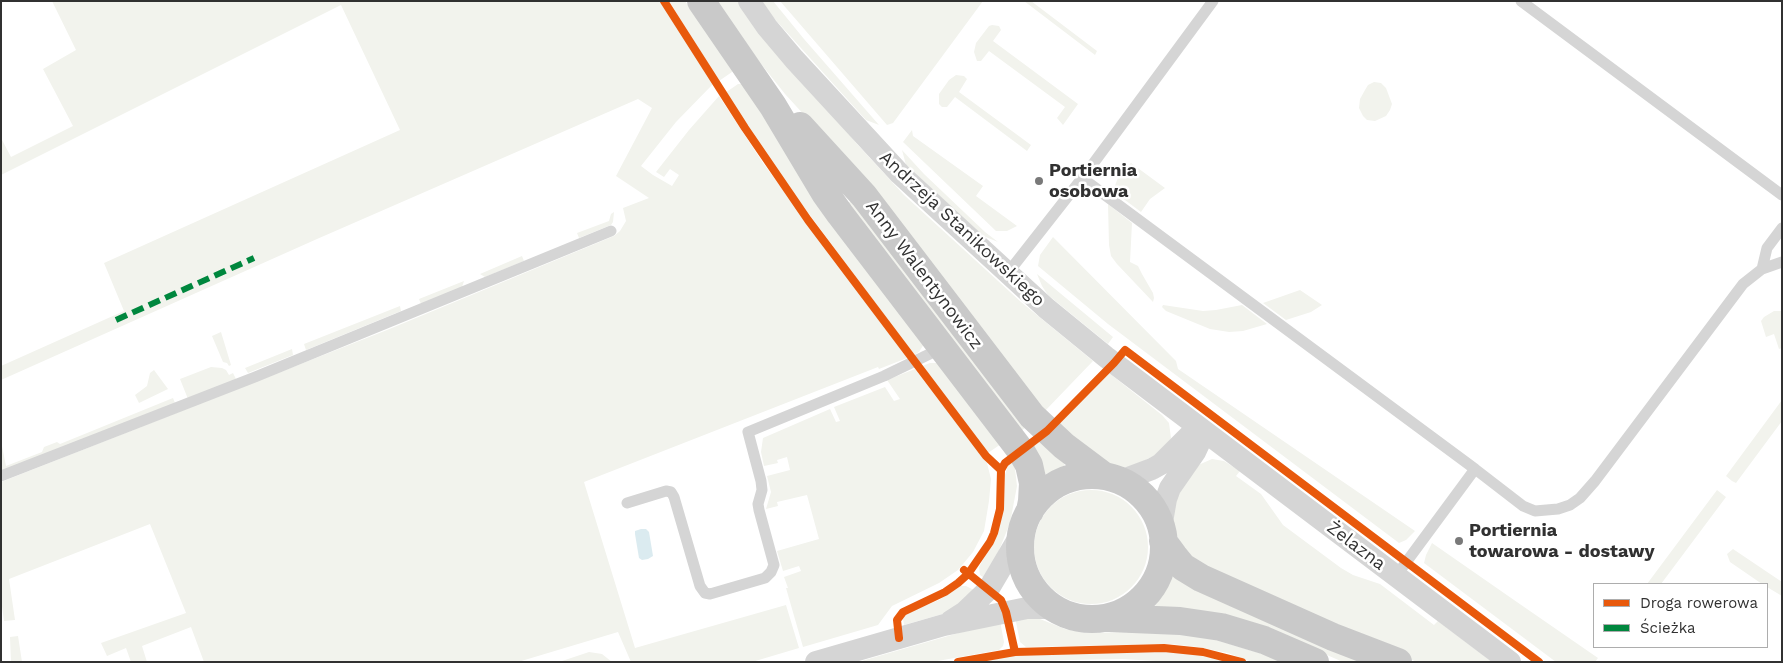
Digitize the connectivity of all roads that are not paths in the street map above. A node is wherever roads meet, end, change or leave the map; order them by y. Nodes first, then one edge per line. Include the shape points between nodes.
1 (701, 1) edge
2 (749, 1) edge
3 (1213, 1) edge
4 (1521, 1) edge
5 (747, 67) junction
6 (1082, 178) junction
7 (1782, 195) edge
8 (1782, 228) edge
9 (611, 231) dead end
10 (1782, 262) edge
11 (1762, 269) junction
12 (1007, 274) junction
13 (942, 348) junction
14 (1202, 430) junction
15 (1475, 469) junction
16 (1, 476) edge
17 (1112, 479) junction
18 (627, 503) dead end
19 (1026, 523) junction
20 (1162, 534) junction
21 (1396, 576) junction
22 (1054, 608) junction
23 (1103, 618) junction
24 (944, 625) junction
25 (816, 662) edge
26 (1316, 662) edge
27 (1398, 662) edge
28 (1510, 662) edge

1 - 5 main road, Anny Walentynowicz
2 - 12 street, Andrzeja Stanikowskiego via 767,28 900,174
3 - 6 lane
4 - 7 lane
5 - 13 main road, Anny Walentynowicz via 830,200
5 - 17 main road, Anny Walentynowicz via 864,196 1032,416 1064,446
6 - 12 lane
6 - 15 lane
8 - 11 lane via 1767,248
9 - 16 lane
10 - 11 lane
11 - 15 lane via 1743,284 1595,481 1570,505 1535,511
12 - 14 street, Andrzeja Stanikowskiego via 1090,344
13 - 18 lane via 884,376 748,432 761,481 759,510 774,565 765,578 705,593 700,586 671,492
13 - 19 main road, Anny Walentynowicz via 1029,465 1033,483
14 - 17 street via 1189,436 1161,464 1144,474
14 - 20 street via 1195,452 1170,488 1164,504
14 - 21 street, Żelazna
15 - 21 lane
17 - 19 main road via 1085,476 1066,480 1035,503
17 - 20 main road via 1138,492 1146,500 1158,518
19 - 22 main road via 1021,553 1025,572 1034,588
19 - 24 street via 988,590 965,612
20 - 23 main road via 1162,564 1148,591 1126,610
20 - 27 main road via 1178,561 1201,578
21 - 28 street, Żelazna
22 - 23 main road via 1074,616
22 - 24 street via 1027,608
23 - 26 main road via 1180,621 1221,627 1264,640
24 - 25 street

